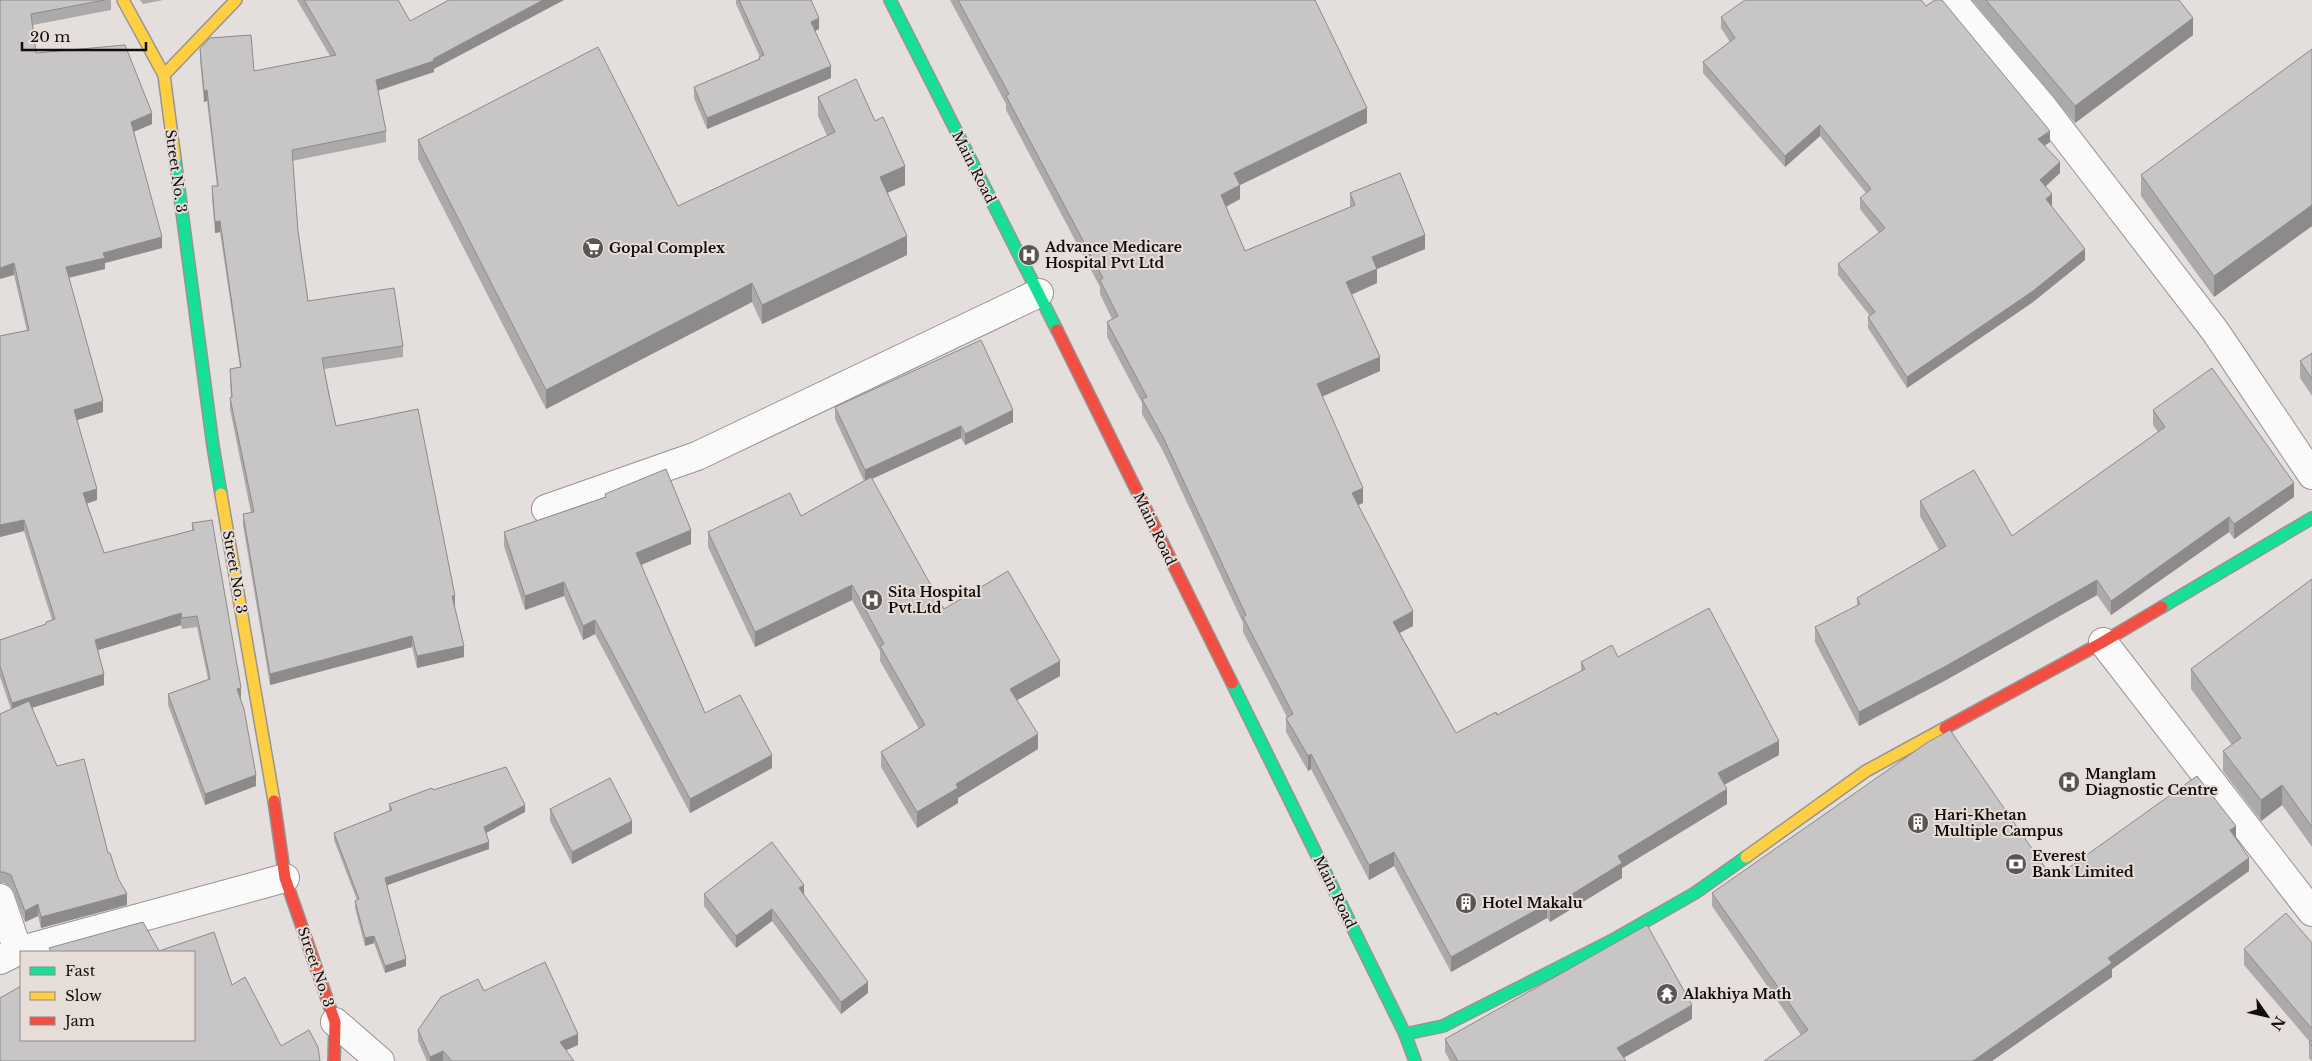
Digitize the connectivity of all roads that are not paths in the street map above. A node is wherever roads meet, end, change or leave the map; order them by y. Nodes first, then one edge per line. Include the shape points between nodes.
1 (123, 0) edge
2 (236, 0) edge
3 (890, 0) edge
4 (1952, 0) edge
5 (164, 75) junction
6 (1039, 293) junction
7 (2312, 475) edge
8 (546, 509) dead end
9 (2312, 518) edge
10 (2103, 642) junction
11 (285, 878) junction
12 (0, 898) edge
13 (2312, 912) edge
14 (23, 951) edge
15 (9, 955) edge
16 (335, 1022) junction
17 (1405, 1034) junction
18 (334, 1061) edge
19 (380, 1061) edge
20 (1415, 1061) edge

1 - 5 street, Street No. 3
2 - 5 street
3 - 6 street, Main Road
4 - 7 street via 2042,106 2216,332
5 - 11 street, Street No. 3 via 213,446
6 - 8 street via 697,456
6 - 17 street, Main Road
9 - 10 street
10 - 13 street
10 - 17 street via 1866,771 1694,893 1611,941 1444,1026
11 - 14 street
11 - 16 street, Street No. 3
12 - 15 street
16 - 18 street, Street No. 3
16 - 19 street
17 - 20 street, Main Road

